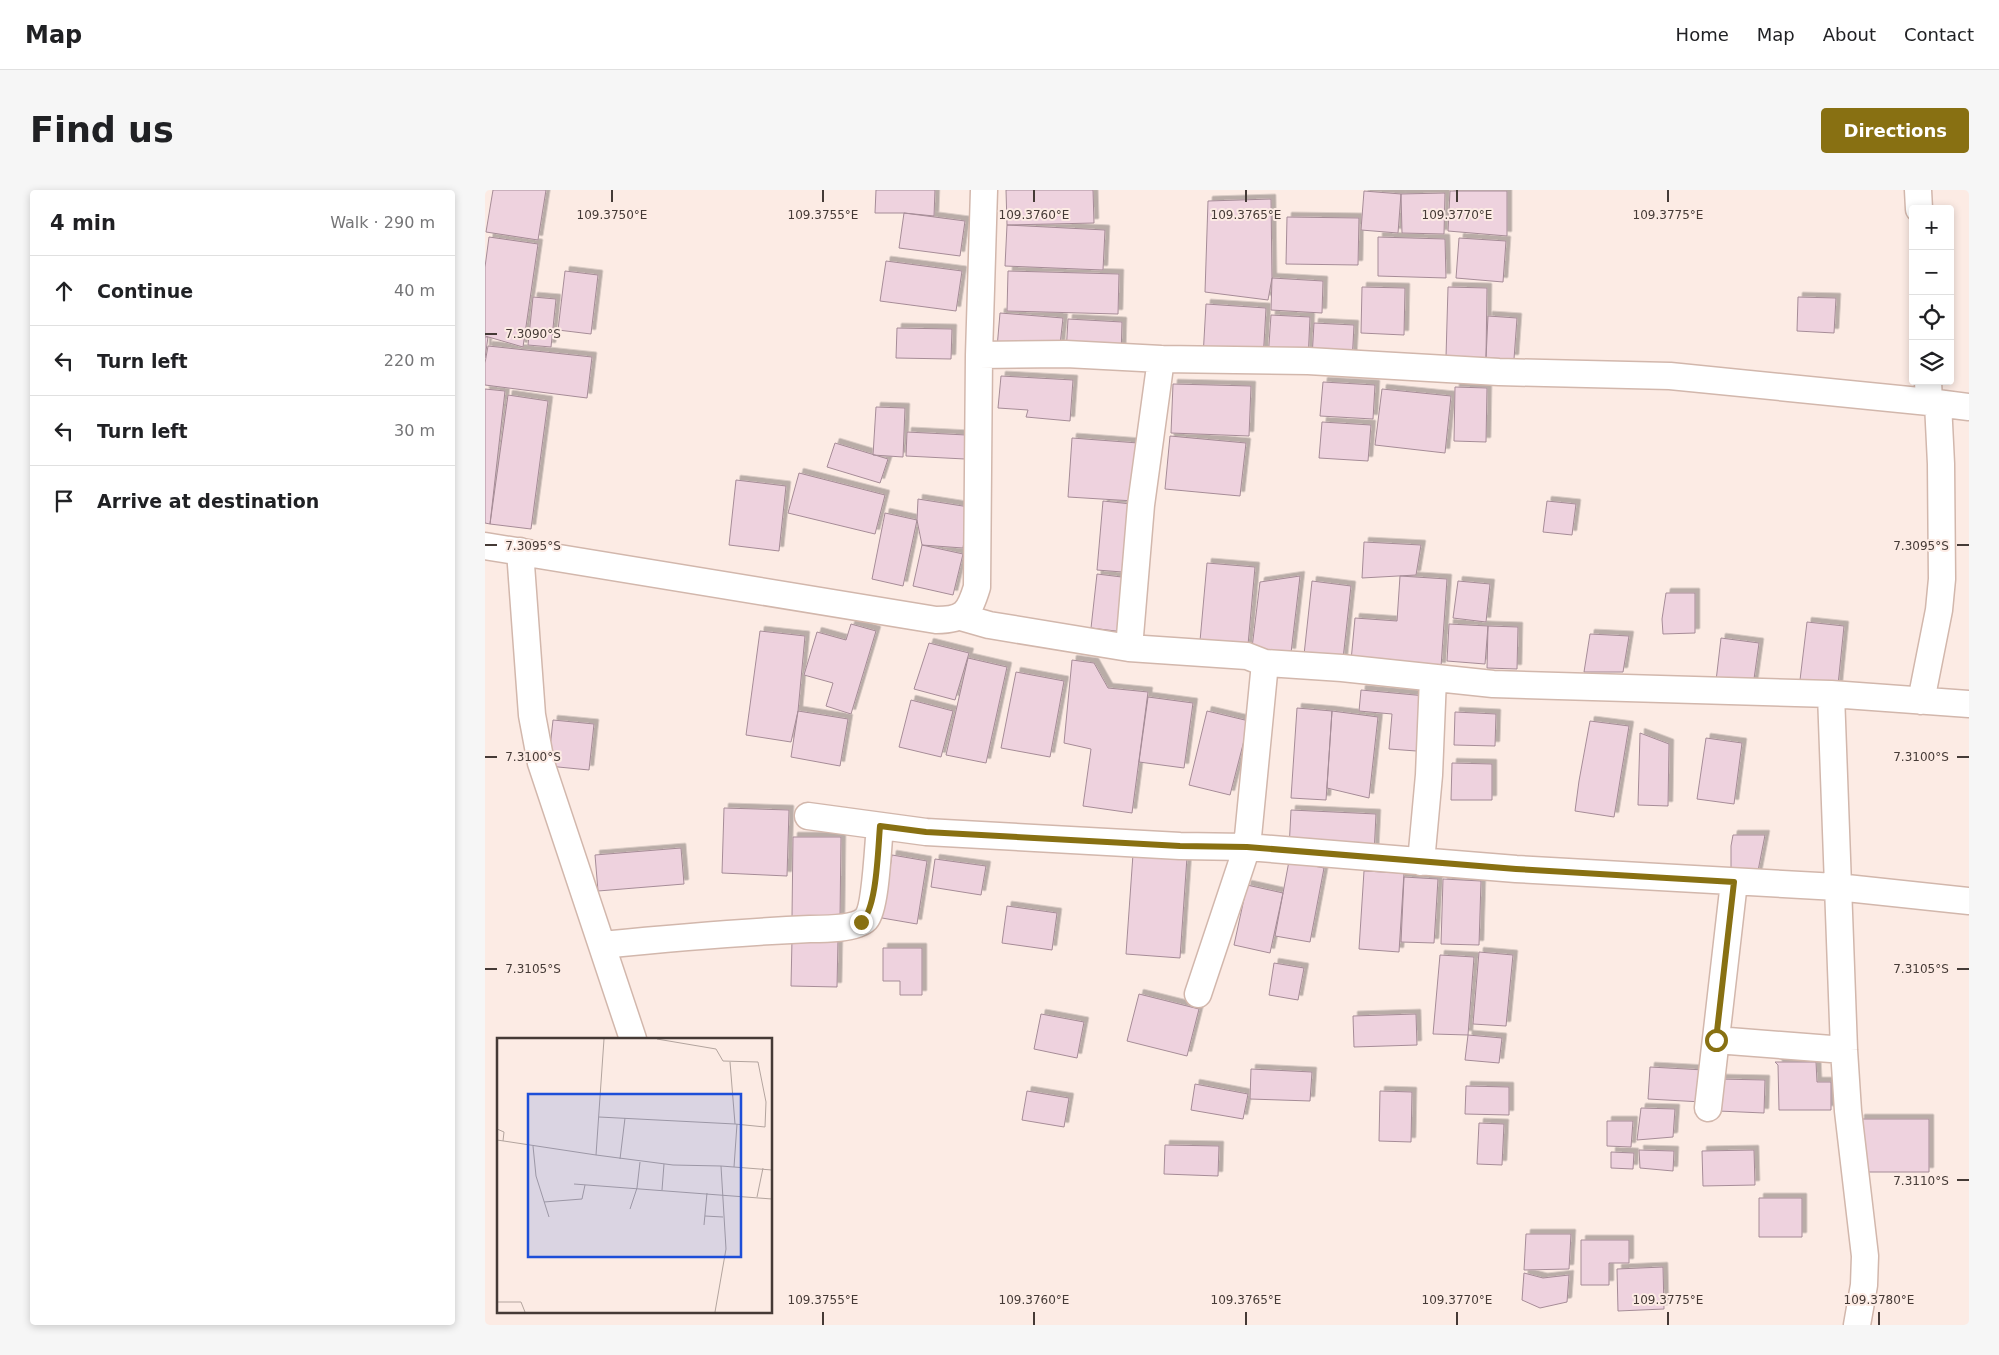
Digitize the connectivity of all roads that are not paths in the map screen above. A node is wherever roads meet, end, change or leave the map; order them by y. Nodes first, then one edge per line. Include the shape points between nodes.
1 (984, 190) edge
2 (1918, 190) edge
3 (1919, 205) edge
4 (979, 355) junction
5 (1161, 359) junction
6 (1932, 396) edge
7 (1969, 407) edge
8 (485, 546) edge
9 (520, 551) junction
10 (961, 617) junction
11 (1129, 648) junction
12 (1265, 663) junction
13 (1433, 678) junction
14 (1831, 694) junction
15 (1921, 701) junction
16 (1969, 704) edge
17 (808, 816) dead end
18 (880, 826) junction
19 (1247, 847) junction
20 (1421, 862) junction
21 (1734, 882) junction
22 (1837, 887) junction
23 (1969, 901) edge
24 (602, 944) junction
25 (1198, 994) dead end
26 (633, 1038) edge
27 (1716, 1040) junction
28 (1844, 1050) junction
29 (1708, 1108) dead end
30 (1857, 1325) edge

1 - 4 street
2 - 3 street
4 - 5 street via 1066,354
4 - 10 street via 977,587 971,606
5 - 6 street via 1308,361 1499,372 1670,376
5 - 11 street via 1141,505
6 - 7 street
6 - 15 street via 1941,464 1942,579
8 - 9 street
9 - 10 street via 936,620
9 - 24 street via 532,715 541,763
10 - 11 street via 989,626
11 - 12 street via 1247,656
12 - 13 street
12 - 19 street
13 - 14 street via 1493,684
13 - 20 street
14 - 15 street
14 - 22 street
15 - 16 street
17 - 18 street
18 - 19 street via 926,832
18 - 24 street via 872,902 861,922 836,928 732,932
19 - 20 street
19 - 25 street
20 - 21 street
21 - 22 street
21 - 27 street
22 - 23 street
22 - 28 street
24 - 26 street
27 - 28 street
27 - 29 street
28 - 30 street via 1865,1256

